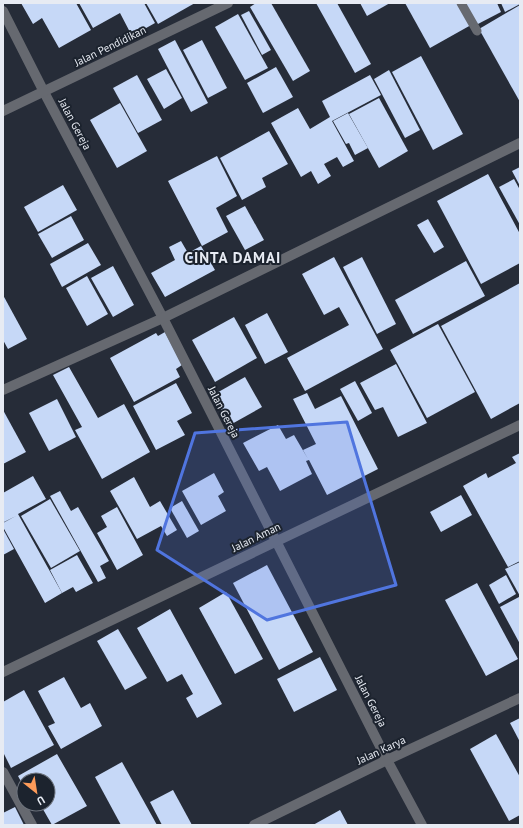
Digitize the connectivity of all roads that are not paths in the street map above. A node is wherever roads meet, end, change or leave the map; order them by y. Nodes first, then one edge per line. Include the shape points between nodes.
1 (228, 3) edge
2 (461, 3) edge
3 (3, 11) edge
4 (477, 31) dead end
5 (44, 92) junction
6 (3, 111) edge
7 (520, 143) edge
8 (163, 318) junction
9 (3, 390) edge
10 (520, 425) edge
11 (276, 541) junction
12 (3, 672) edge
13 (520, 698) edge
14 (387, 760) junction
15 (3, 772) edge
16 (32, 825) edge
17 (254, 825) edge
18 (422, 825) edge

1 - 5 street, Jalan Pendidikan
2 - 4 lane
3 - 5 street, Jalan Gereja
5 - 6 street, Jalan Pendidikan
5 - 8 street, Jalan Gereja
7 - 8 street
8 - 9 street
8 - 11 street, Jalan Gereja
10 - 11 street, Jalan Aman
11 - 12 street, Jalan Aman
11 - 14 street, Jalan Gereja
13 - 14 street, Jalan Karya
14 - 17 street, Jalan Karya
14 - 18 street, Jalan Gereja
15 - 16 street

